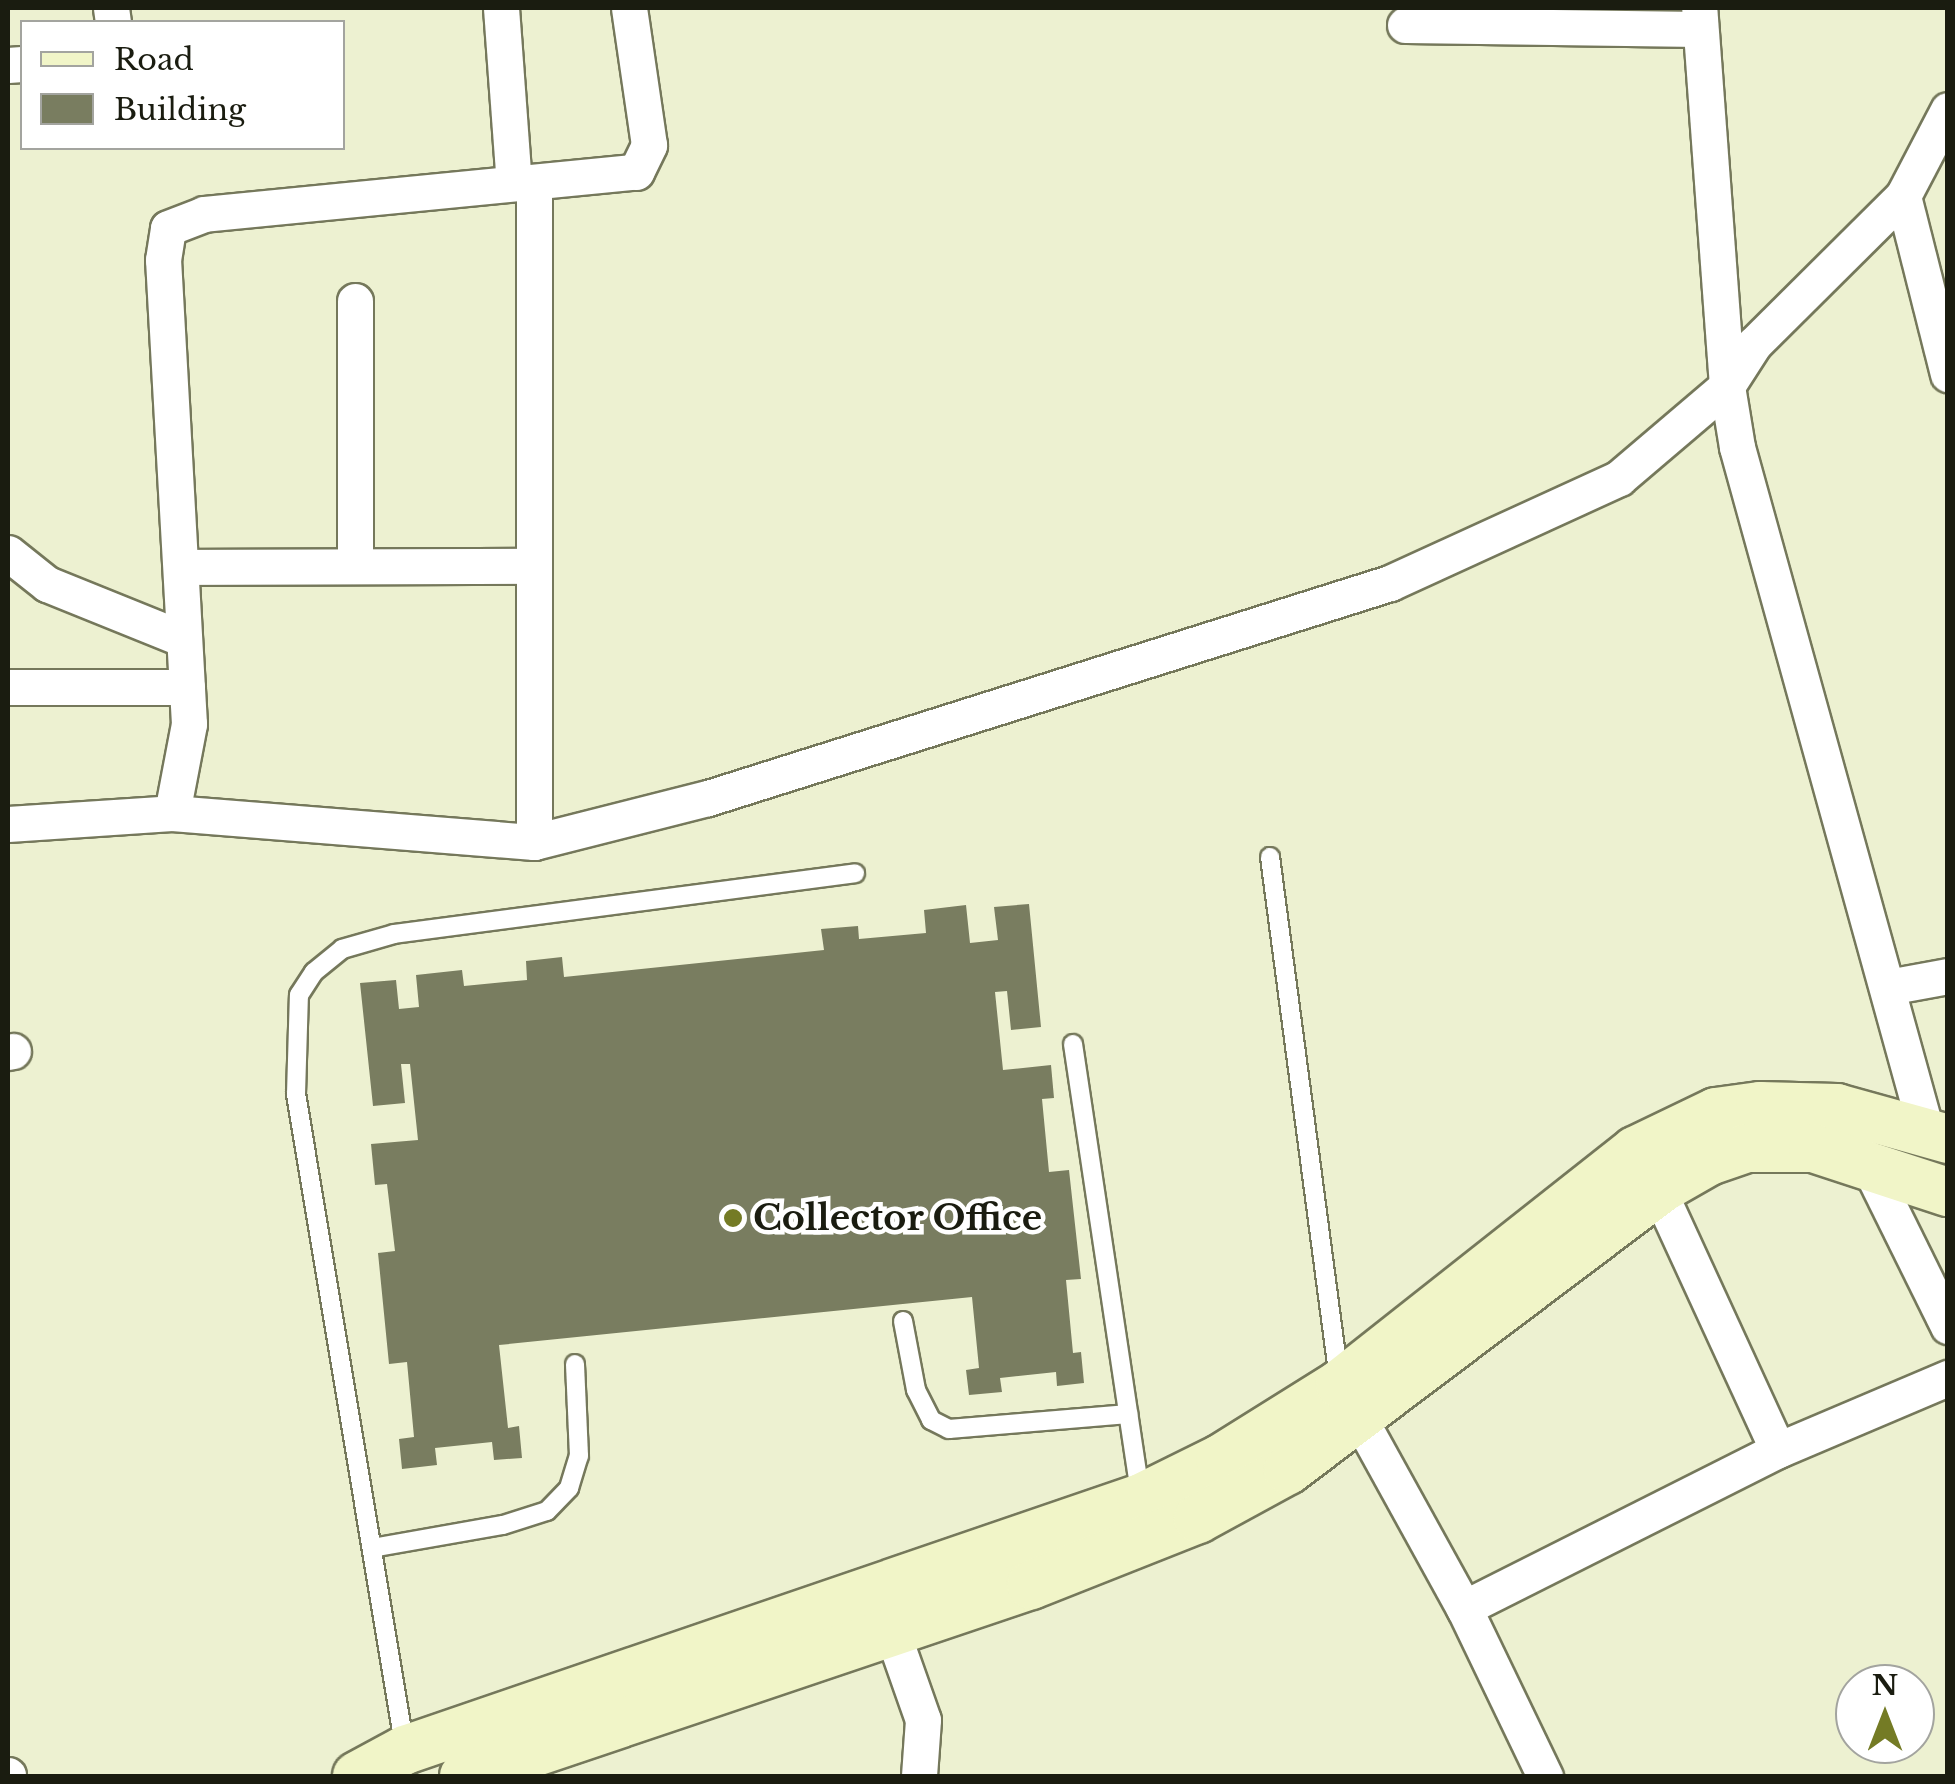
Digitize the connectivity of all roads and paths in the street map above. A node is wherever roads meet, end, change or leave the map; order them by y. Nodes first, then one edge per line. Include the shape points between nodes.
1 (500, 8) edge
2 (629, 8) edge
3 (1699, 18) edge
4 (1405, 24) dead end
5 (1948, 110) edge
6 (524, 182) junction
7 (1903, 196) junction
8 (356, 301) dead end
9 (1948, 374) edge
10 (1727, 386) junction
11 (8, 552) edge
12 (355, 566) junction
13 (534, 566) junction
14 (181, 567) junction
15 (183, 638) junction
16 (187, 687) junction
17 (10, 690) edge
18 (172, 813) junction
19 (8, 824) edge
20 (534, 842) junction
21 (1270, 857) dead end
22 (855, 873) dead end
23 (1948, 976) edge
24 (1888, 987) junction
25 (1072, 1044) dead end
26 (1836, 1108) junction
27 (1937, 1137) edge
28 (1869, 1164) junction
29 (1648, 1170) junction
30 (1948, 1192) edge
31 (902, 1321) dead end
32 (1948, 1326) edge
33 (575, 1364) dead end
34 (1948, 1378) edge
35 (1350, 1402) junction
36 (1128, 1414) junction
37 (1778, 1450) junction
38 (1141, 1498) junction
39 (372, 1548) junction
40 (1464, 1608) junction
41 (891, 1630) junction
42 (406, 1750) junction
43 (357, 1776) edge
44 (464, 1776) edge
45 (919, 1776) edge
46 (1545, 1776) edge

1 - 6 street
2 - 6 street via 646,159 619,178
3 - 4 street
3 - 10 street
5 - 7 street
6 - 13 street
6 - 14 street via 204,214 168,228 163,260
7 - 9 street
7 - 10 street via 1754,344
8 - 12 street
10 - 20 street via 1619,478 1390,583 708,798
10 - 24 street via 1737,448
11 - 15 street via 47,584
12 - 13 street
12 - 14 street
13 - 20 street
14 - 15 street
15 - 16 street
16 - 17 street
16 - 18 street via 188,724
18 - 19 street
18 - 20 street
21 - 35 lane
22 - 39 lane via 394,934 342,949 314,972 298,995 296,1094
23 - 24 street
24 - 27 street
25 - 36 lane
26 - 27 street
26 - 28 street
26 - 29 street via 1716,1112
28 - 29 street via 1813,1148 1746,1148
28 - 30 street
28 - 32 street
29 - 35 street
29 - 37 street
31 - 36 lane via 916,1390 931,1420 949,1429
33 - 39 lane via 579,1456 569,1488 547,1510 503,1525
34 - 37 street
35 - 38 street
35 - 40 street
35 - 41 street via 1288,1470 1198,1518 1031,1585
36 - 38 lane
37 - 40 street
38 - 42 street
39 - 42 lane
40 - 46 street
41 - 44 street
41 - 45 street via 922,1720
42 - 43 street

